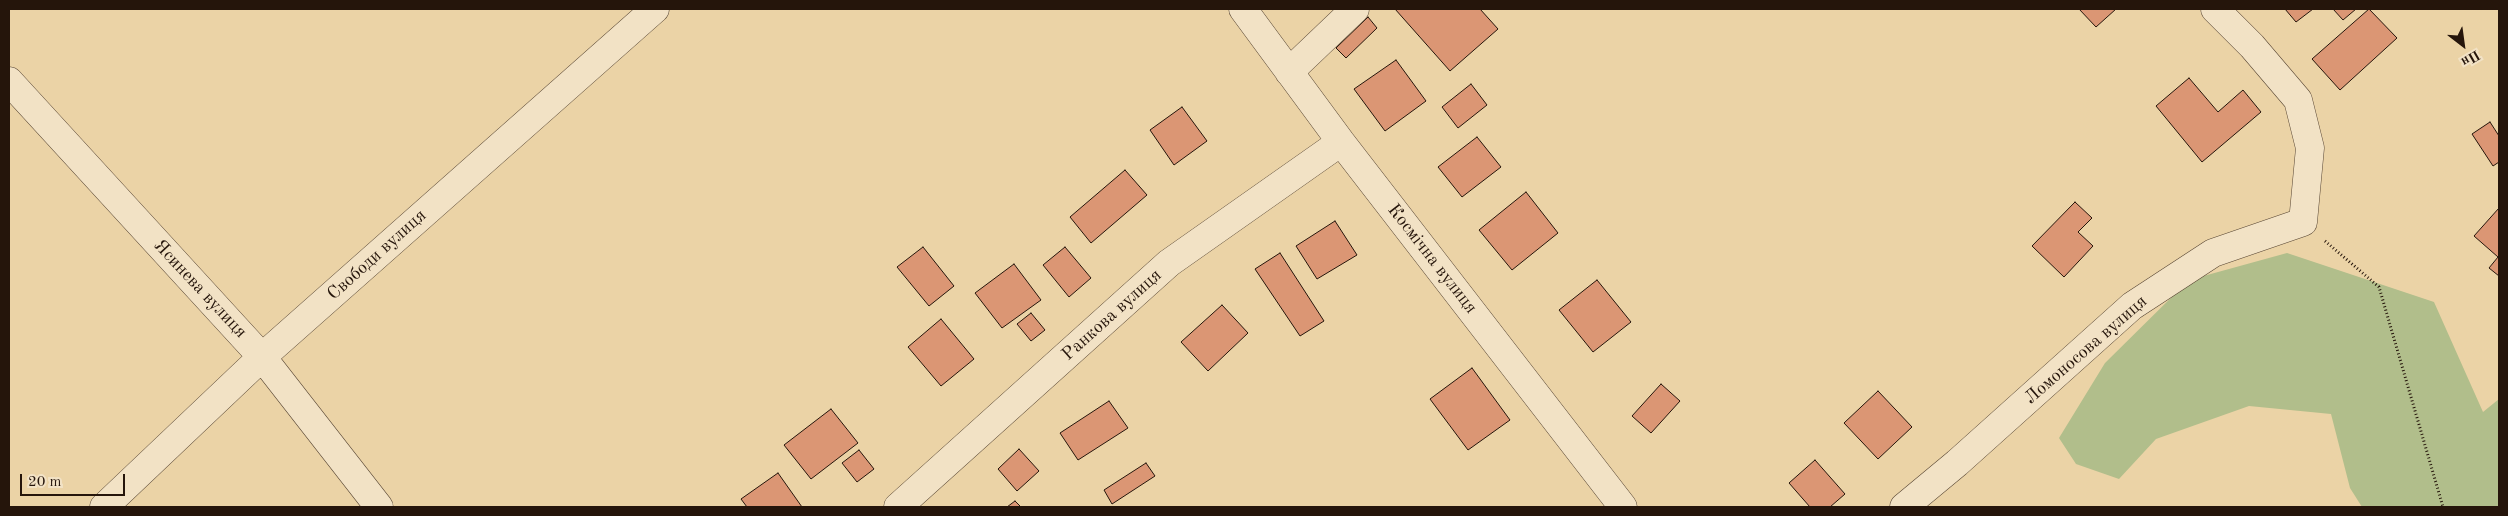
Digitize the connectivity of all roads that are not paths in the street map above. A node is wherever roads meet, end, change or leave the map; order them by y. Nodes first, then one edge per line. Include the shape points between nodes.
1 (655, 9) edge
2 (1243, 9) edge
3 (1355, 9) edge
4 (2215, 9) edge
5 (1289, 72) junction
6 (9, 80) edge
7 (1341, 142) junction
8 (262, 357) junction
9 (104, 507) edge
10 (379, 507) edge
11 (898, 507) edge
12 (1623, 507) edge
13 (1904, 507) edge

1 - 8 street, Свободи вулиця
2 - 5 street, Космічна вулиця
3 - 5 street
4 - 13 street, Ломоносова вулиця via 2298,100 2310,148 2303,222 2214,253 2132,306
5 - 7 street, Космічна вулиця
6 - 8 street, Ясинева вулиця
7 - 11 street, Ранкова вулиця via 1169,263
7 - 12 street, Космічна вулиця
8 - 9 street, Свободи вулиця
8 - 10 street, Ясинева вулиця

